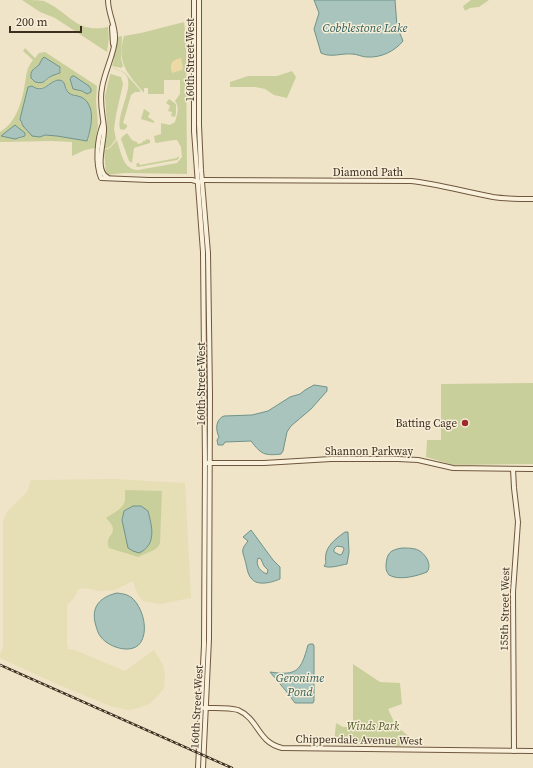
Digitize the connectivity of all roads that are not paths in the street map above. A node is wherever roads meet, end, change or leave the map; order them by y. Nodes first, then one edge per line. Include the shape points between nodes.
1 (108, 0) edge
2 (194, 0) edge
3 (199, 0) edge
4 (200, 180) junction
5 (533, 199) edge
6 (203, 252) junction
7 (209, 291) junction
8 (205, 463) junction
9 (210, 463) junction
10 (513, 469) junction
11 (533, 469) edge
12 (203, 708) junction
13 (514, 750) junction
14 (533, 751) edge
15 (198, 768) edge
16 (203, 768) edge

1 - 4 main road, Diamond Path via 115,44 101,90 104,129 101,151 104,175 109,178
2 - 4 main road, 160th Street West via 195,141
3 - 4 main road, 160th Street West
4 - 5 main road, Diamond Path via 411,181 493,197
4 - 6 main road, 160th Street West
4 - 7 main road, 160th Street West via 206,223
6 - 7 main road via 206,290
6 - 8 main road, 160th Street West
7 - 9 main road, 160th Street West
8 - 9 main road, Shannon Parkway
8 - 12 main road, 160th Street West
9 - 10 main road, Shannon Parkway via 331,459 414,460 453,468
9 - 12 main road, 160th Street West via 210,616
10 - 11 main road, Shannon Parkway
10 - 13 main road, 155th Street West via 518,522 514,572
12 - 13 main road, Chippendale Avenue West via 229,708 242,712 267,742 282,748
12 - 15 main road, 160th Street West
12 - 16 main road, 160th Street West
13 - 14 main road, Chippendale Avenue West

